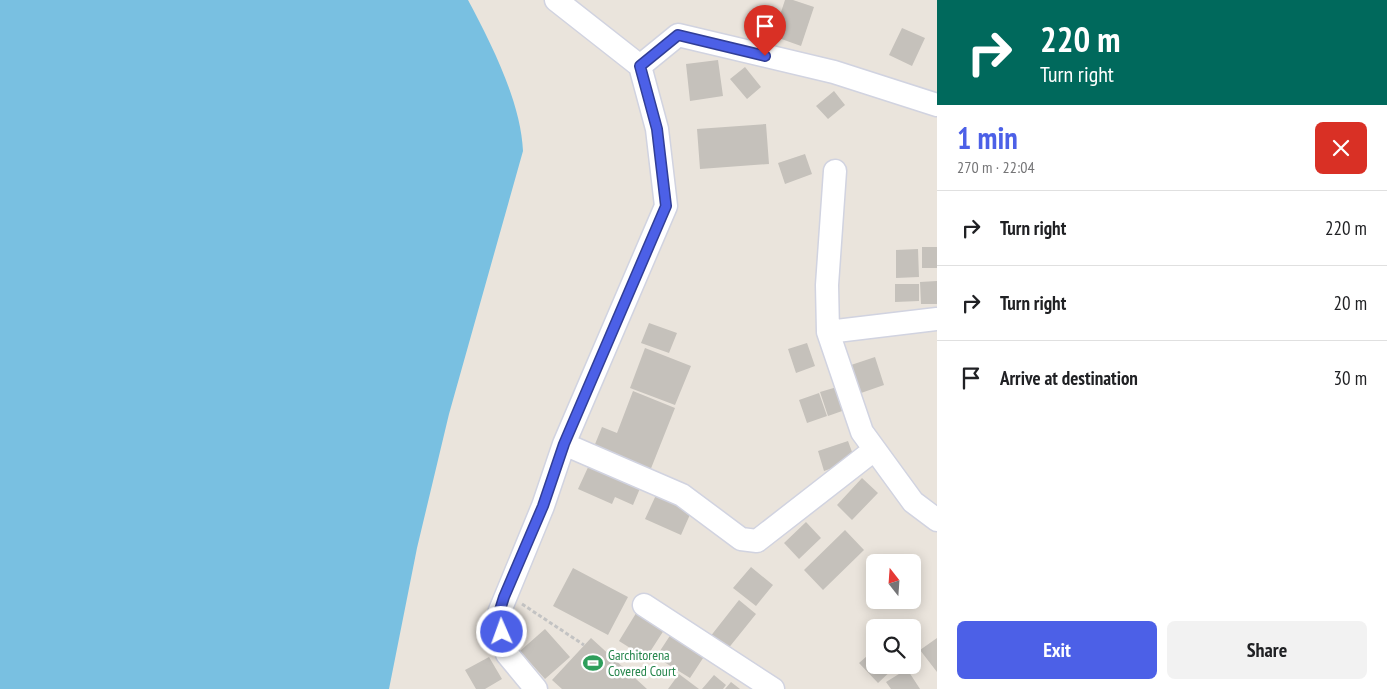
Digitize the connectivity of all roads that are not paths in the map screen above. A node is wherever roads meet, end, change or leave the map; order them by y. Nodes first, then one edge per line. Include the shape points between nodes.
1 (556, 0) edge
2 (640, 66) junction
3 (937, 105) edge
4 (835, 171) dead end
5 (937, 320) edge
6 (828, 332) junction
7 (564, 444) junction
8 (874, 450) junction
9 (937, 520) edge
10 (644, 605) dead end
11 (536, 689) edge
12 (773, 689) edge

1 - 2 street
2 - 3 street via 678,35 834,72
2 - 7 street via 657,129 666,206
4 - 6 street via 827,285
5 - 6 street
6 - 8 street via 862,432
7 - 8 street via 682,495 741,539 757,541
7 - 11 street via 543,506 499,613 507,654
8 - 9 street via 913,502
10 - 12 street

